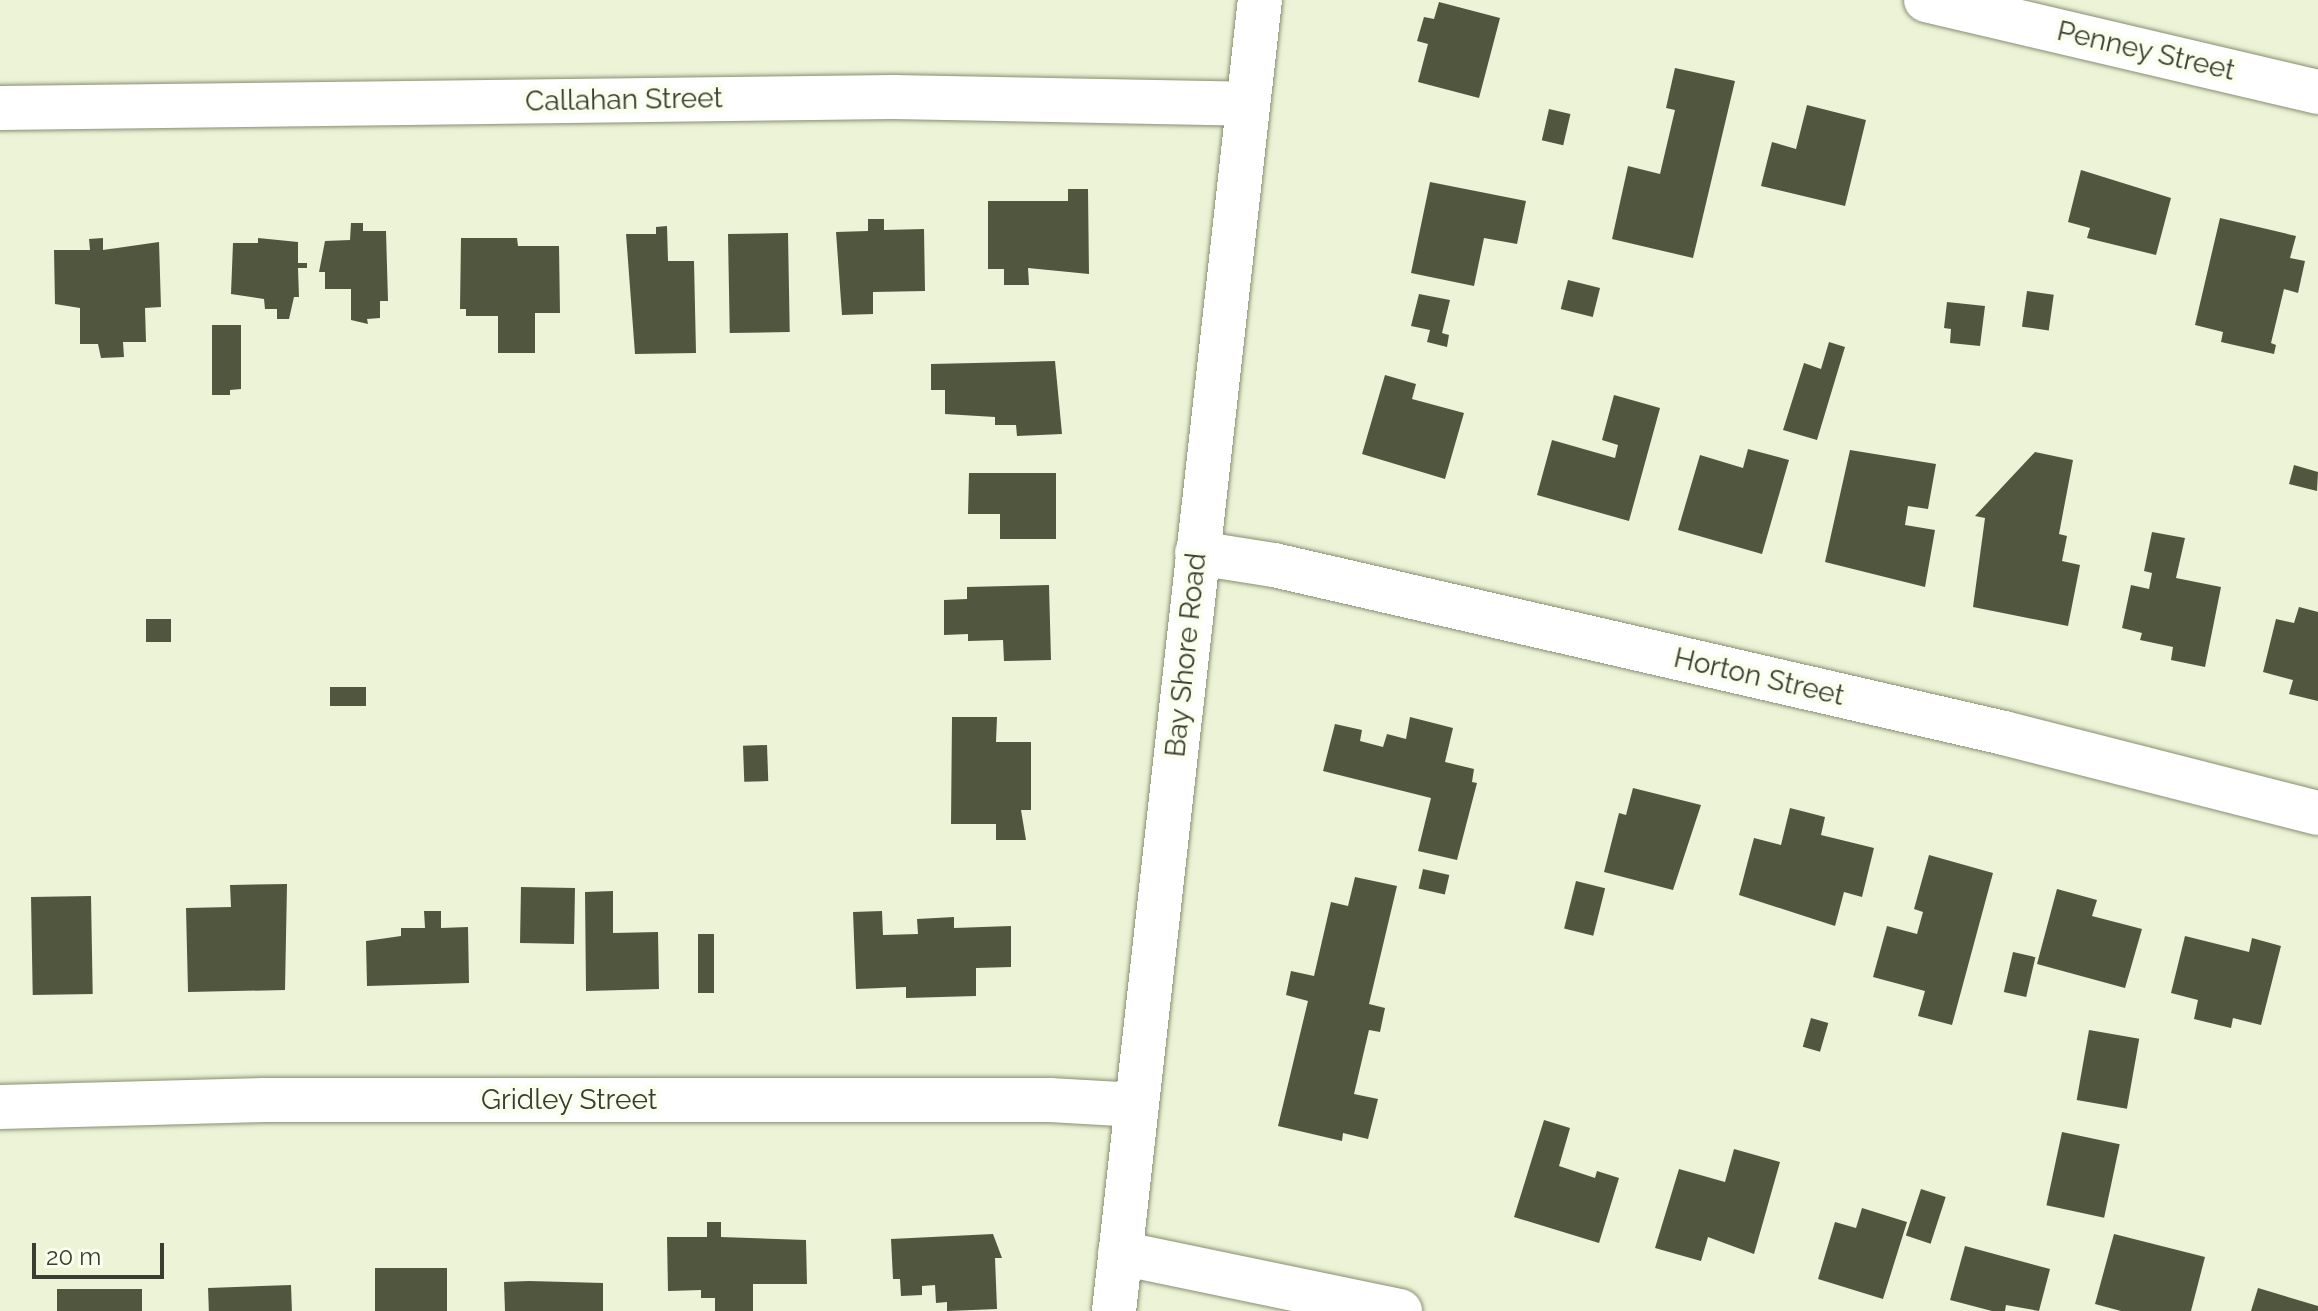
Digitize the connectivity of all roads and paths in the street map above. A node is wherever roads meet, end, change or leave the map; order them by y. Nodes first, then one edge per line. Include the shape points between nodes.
1 (1260, 0) edge
2 (1926, 0) edge
3 (2318, 92) edge
4 (1248, 104) junction
5 (0, 108) edge
6 (1197, 553) junction
7 (2318, 813) edge
8 (1137, 1105) junction
9 (0, 1107) edge
10 (1120, 1253) junction
11 (1114, 1311) edge
12 (1400, 1311) edge

1 - 4 street, Bay Shore Road
2 - 3 street, Penney Street
4 - 5 street, Callahan Street via 893,97
4 - 6 street, Bay Shore Road
6 - 7 street, Horton Street via 1274,565 1973,726
6 - 8 street, Bay Shore Road
8 - 9 street, Gridley Street via 1050,1100 264,1100
8 - 10 street, Bay Shore Road
10 - 11 street, Bay Shore Road
10 - 12 street

